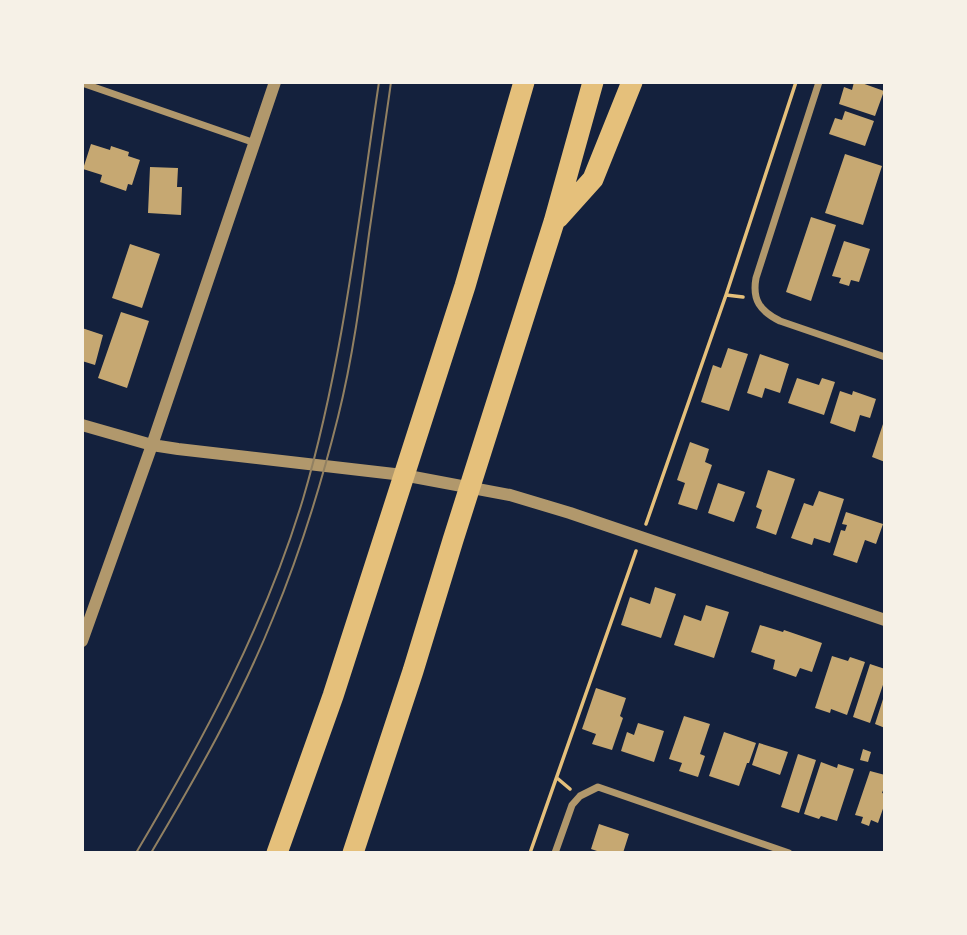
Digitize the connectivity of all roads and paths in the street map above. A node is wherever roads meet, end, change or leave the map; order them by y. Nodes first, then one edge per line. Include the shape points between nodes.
1 (275, 82) edge
2 (524, 82) edge
3 (593, 82) edge
4 (632, 82) edge
5 (796, 82) edge
6 (819, 82) edge
7 (82, 83) edge
8 (255, 143) junction
9 (554, 222) junction
10 (885, 357) edge
11 (82, 425) edge
12 (152, 445) junction
13 (650, 512) dead end
14 (633, 559) dead end
15 (885, 620) edge
16 (82, 641) edge
17 (278, 853) edge
18 (354, 853) edge
19 (530, 853) edge
20 (555, 853) edge
21 (789, 853) edge

1 - 8 street
2 - 17 highway via 465,286
3 - 9 highway
4 - 9 highway via 593,179
5 - 13 path
6 - 10 street via 756,278 755,297 767,314 780,321
7 - 8 street
8 - 12 street
9 - 18 highway
11 - 12 street
12 - 15 street via 403,475 510,495
12 - 16 street
14 - 19 path
20 - 21 street via 572,805 598,787

